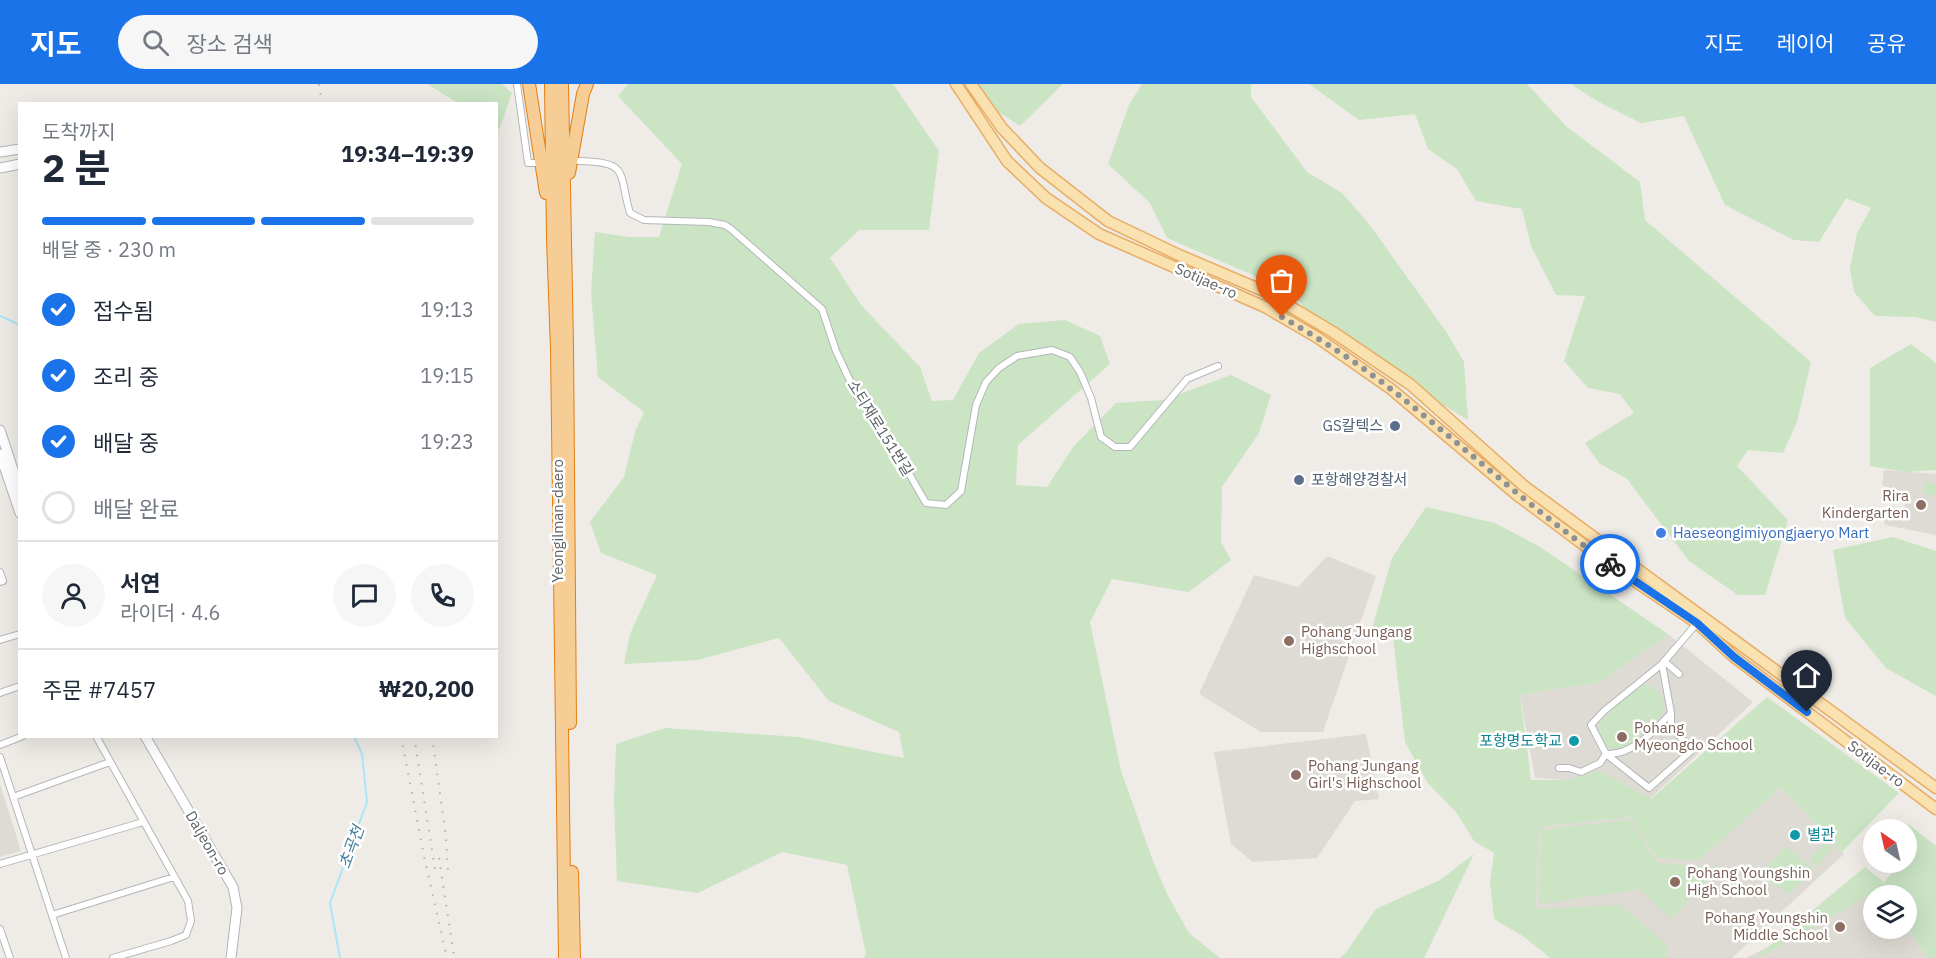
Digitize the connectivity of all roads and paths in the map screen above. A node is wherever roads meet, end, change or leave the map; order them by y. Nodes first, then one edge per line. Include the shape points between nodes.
1 (517, 84) edge
2 (529, 84) edge
3 (551, 84) edge
4 (562, 84) edge
5 (587, 84) edge
6 (956, 84) edge
7 (971, 84) edge
8 (18, 149) edge
9 (2, 151) edge
10 (579, 161) dead end
11 (538, 163) dead end
12 (18, 164) edge
13 (0, 168) edge
14 (564, 203) junction
15 (553, 240) junction
16 (1218, 366) dead end
17 (0, 430) edge
18 (0, 454) edge
19 (18, 485) edge
20 (18, 507) edge
21 (0, 572) edge
22 (1, 582) edge
23 (1697, 623) junction
24 (18, 635) edge
25 (0, 640) edge
26 (1663, 663) junction
27 (1679, 674) dead end
28 (18, 687) edge
29 (0, 693) edge
30 (1671, 713) junction
31 (18, 738) edge
32 (97, 738) edge
33 (146, 738) edge
34 (0, 745) edge
35 (1606, 754) junction
36 (0, 757) edge
37 (110, 762) junction
38 (1559, 768) dead end
39 (1936, 788) edge
40 (13, 797) junction
41 (1936, 809) edge
42 (143, 822) junction
43 (32, 854) junction
44 (0, 864) edge
45 (174, 877) junction
46 (52, 915) junction
47 (0, 929) edge
48 (9, 958) edge
49 (66, 958) edge
50 (113, 958) edge
51 (231, 958) edge
52 (565, 958) edge
53 (574, 958) edge

1 - 11 street via 528,163
2 - 15 highway
3 - 15 highway, Yeongilman-daero
4 - 14 highway, Yeongilman-daero
5 - 14 highway
6 - 23 main road, Sotijae-ro via 1007,161 1046,198 1099,234 1264,307 1318,338 1391,389 1517,495
7 - 39 main road, Sotijae-ro via 1002,128 1040,168 1108,221 1266,292 1333,332 1410,385 1524,486
8 - 9 street
10 - 16 street, 소티재로151번길 via 612,164 622,174 630,213 644,220 725,225 822,309 857,396 875,415 926,503 946,505 961,491 976,405 986,382 1017,356 1052,350 1070,357 1080,372 1101,437 1115,447 1130,447 1188,380
12 - 13 street
14 - 53 highway, Yeongilman-daero
15 - 52 highway, Yeongilman-daero
17 - 19 street
18 - 20 street
21 - 22 street
23 - 26 street
23 - 41 main road, Sotijae-ro via 1734,657
24 - 25 street
26 - 27 street
26 - 30 street
26 - 35 street via 1591,725
28 - 29 street
30 - 35 street via 1637,744 1616,755
30 - 35 street via 1671,727 1692,750 1649,789
31 - 34 street
32 - 37 street
33 - 51 street, Daljeon-ro via 233,887 237,908
35 - 38 street via 1600,763 1581,772
36 - 40 street
37 - 40 street
37 - 42 street
40 - 43 street
42 - 43 street
42 - 45 street
43 - 44 street
43 - 46 street
45 - 46 street
45 - 50 street via 188,901 191,921 186,935
46 - 49 street
47 - 48 street

